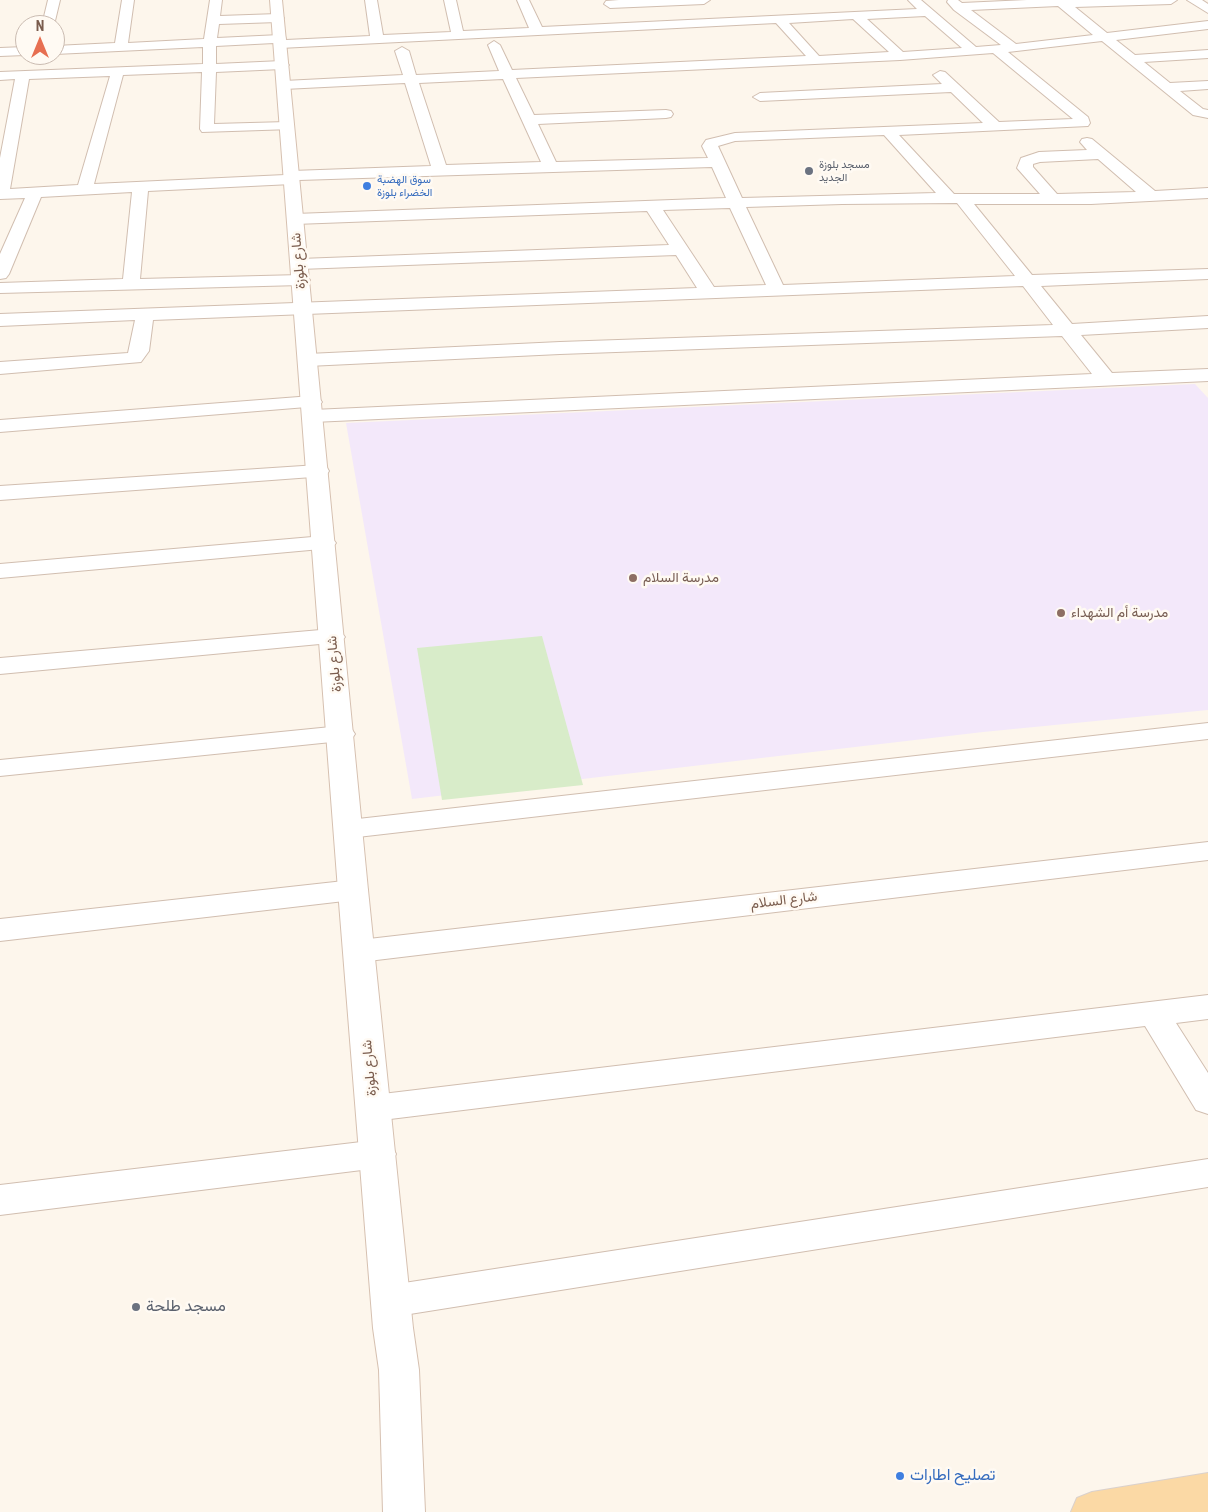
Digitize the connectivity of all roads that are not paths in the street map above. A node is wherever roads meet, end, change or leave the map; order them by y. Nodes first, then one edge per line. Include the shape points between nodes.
1 (54, 0) edge
2 (128, 0) edge
3 (216, 0) edge
4 (371, 0) edge
5 (450, 0) edge
6 (523, 0) edge
7 (681, 0) edge
8 (704, 0) edge
9 (914, 0) edge
10 (1146, 0) edge
11 (1171, 0) edge
12 (1193, 0) edge
13 (609, 2) edge
14 (1061, 2) edge
15 (1125, 2) junction
16 (954, 3) edge
17 (1208, 9) edge
18 (930, 14) junction
19 (50, 15) edge
20 (969, 15) junction
21 (856, 16) junction
22 (780, 19) junction
23 (213, 20) junction
24 (697, 22) junction
25 (1208, 25) edge
26 (624, 26) junction
27 (1169, 30) junction
28 (536, 31) junction
29 (458, 35) junction
30 (708, 36) dead end
31 (1104, 38) junction
32 (377, 39) junction
33 (210, 42) junction
34 (280, 42) edge
35 (494, 45) dead end
36 (121, 46) junction
37 (1013, 48) junction
38 (65, 49) edge
39 (996, 49) junction
40 (719, 50) dead end
41 (15, 51) edge
42 (402, 51) dead end
43 (973, 51) junction
44 (0, 52) edge
45 (1208, 54) edge
46 (920, 55) junction
47 (900, 56) junction
48 (1132, 59) junction
49 (816, 60) junction
50 (730, 64) junction
51 (210, 66) junction
52 (118, 70) junction
53 (507, 74) junction
54 (23, 75) junction
55 (0, 76) edge
56 (411, 79) junction
57 (1208, 85) edge
58 (1168, 87) junction
59 (954, 88) junction
60 (760, 98) junction
61 (771, 110) dead end
62 (666, 114) dead end
63 (1208, 114) edge
64 (528, 120) junction
65 (782, 122) dead end
66 (1068, 124) junction
67 (287, 126) junction
68 (995, 126) junction
69 (887, 130) junction
70 (794, 134) junction
71 (1099, 154) junction
72 (717, 162) junction
73 (550, 166) junction
74 (440, 170) junction
75 (292, 178) junction
76 (140, 187) junction
77 (85, 189) junction
78 (35, 192) junction
79 (1208, 193) edge
80 (1, 194) edge
81 (1151, 196) junction
82 (956, 198) junction
83 (1052, 198) junction
84 (736, 203) junction
85 (653, 208) junction
86 (295, 220) junction
87 (5, 248) edge
88 (681, 250) junction
89 (300, 272) junction
90 (0, 274) edge
91 (1208, 274) edge
92 (1029, 280) junction
93 (131, 285) junction
94 (0, 288) edge
95 (778, 291) junction
96 (708, 293) junction
97 (303, 308) junction
98 (145, 314) junction
99 (0, 320) edge
100 (1208, 322) edge
101 (1068, 330) junction
102 (308, 360) junction
103 (0, 368) edge
104 (1208, 375) edge
105 (1107, 380) junction
106 (312, 409) junction
107 (0, 426) edge
108 (318, 471) junction
109 (0, 493) edge
110 (324, 543) junction
111 (0, 571) edge
112 (332, 637) junction
113 (0, 666) edge
114 (1208, 731) edge
115 (341, 734) junction
116 (0, 768) edge
117 (349, 830) junction
118 (1208, 850) edge
119 (353, 890) junction
120 (0, 930) edge
121 (360, 952) junction
122 (1208, 1007) edge
123 (1154, 1014) junction
124 (1208, 1101) edge
125 (374, 1108) junction
126 (378, 1154) junction
127 (1208, 1173) edge
128 (0, 1200) edge
129 (392, 1315) junction
130 (1208, 1493) edge
131 (404, 1512) edge
132 (1092, 1512) edge

1 - 19 street
2 - 36 street
3 - 23 street
4 - 32 street
5 - 29 street
6 - 28 street
7 - 8 street
7 - 13 street
9 - 18 street
10 - 11 street
10 - 15 street
12 - 17 street
13 - 26 street
14 - 15 street
14 - 16 street
14 - 31 street
15 - 27 street
16 - 20 street
18 - 20 street
18 - 21 street
18 - 43 street
20 - 37 street
21 - 22 street
21 - 47 street
22 - 24 street
22 - 49 street
23 - 33 street
23 - 34 street
24 - 26 street
24 - 30 street
25 - 27 street
26 - 28 street
27 - 31 street
28 - 29 street
29 - 32 street
31 - 37 street
31 - 48 street
32 - 34 street
33 - 34 street
33 - 36 street
33 - 51 street
34 - 51 street
34 - 56 street
34 - 67 street, شارع بلوزة
35 - 53 street
36 - 38 street
37 - 39 street
39 - 43 street
39 - 66 street via 1084,121
40 - 50 street
41 - 44 street
42 - 56 street
43 - 46 street
45 - 48 street
46 - 47 street
46 - 59 street
47 - 49 street
48 - 58 street
49 - 50 street
50 - 53 street
50 - 60 street
51 - 52 street
51 - 67 street via 207,129
52 - 54 street
52 - 77 street
53 - 56 street
53 - 64 street
54 - 55 street
54 - 80 street
56 - 74 street
57 - 58 street
58 - 63 street via 1198,112
59 - 60 street
59 - 68 street
60 - 61 street
62 - 64 street
64 - 73 street
65 - 70 street
66 - 68 street
66 - 71 street
67 - 75 street, شارع بلوزة
68 - 69 street
69 - 70 street
69 - 82 street
70 - 72 street via 716,140 710,146
71 - 81 street
71 - 83 street via 1039,157 1026,161 1025,168
72 - 73 street
72 - 84 street
73 - 74 street
74 - 75 street
75 - 76 street
75 - 86 street, شارع بلوزة
76 - 77 street
76 - 93 street
77 - 78 street
78 - 80 street
78 - 87 street
79 - 81 street
81 - 83 street
82 - 83 street
82 - 84 street
82 - 92 street
84 - 85 street
84 - 95 street
85 - 86 street
85 - 88 street
86 - 89 street, شارع بلوزة
87 - 90 street
88 - 89 street
88 - 96 street
89 - 93 street
89 - 97 street, شارع بلوزة
91 - 92 street
92 - 95 street
92 - 101 street
93 - 94 street
95 - 96 street
96 - 97 street
97 - 98 street
97 - 102 street, شارع بلوزة
98 - 99 street
98 - 103 street via 139,350 134,358
100 - 101 street
101 - 102 street
101 - 105 street
102 - 106 street, شارع بلوزة
104 - 105 street
105 - 106 street
106 - 107 street
106 - 108 street, شارع بلوزة
108 - 109 street
108 - 110 street, شارع بلوزة
110 - 111 street
110 - 112 street, شارع بلوزة
112 - 113 street
112 - 115 street, شارع بلوزة
114 - 117 street
115 - 116 street
115 - 117 street, شارع بلوزة
117 - 119 street, شارع بلوزة
118 - 121 street, شارع السلام
119 - 120 street
119 - 121 street, شارع بلوزة
121 - 125 street, شارع بلوزة
122 - 123 street
123 - 124 street
123 - 125 street
125 - 126 street, شارع بلوزة
126 - 128 street
126 - 129 street, شارع بلوزة
127 - 129 street
129 - 131 street, شارع بلوزة via 399,1370
130 - 132 main road

